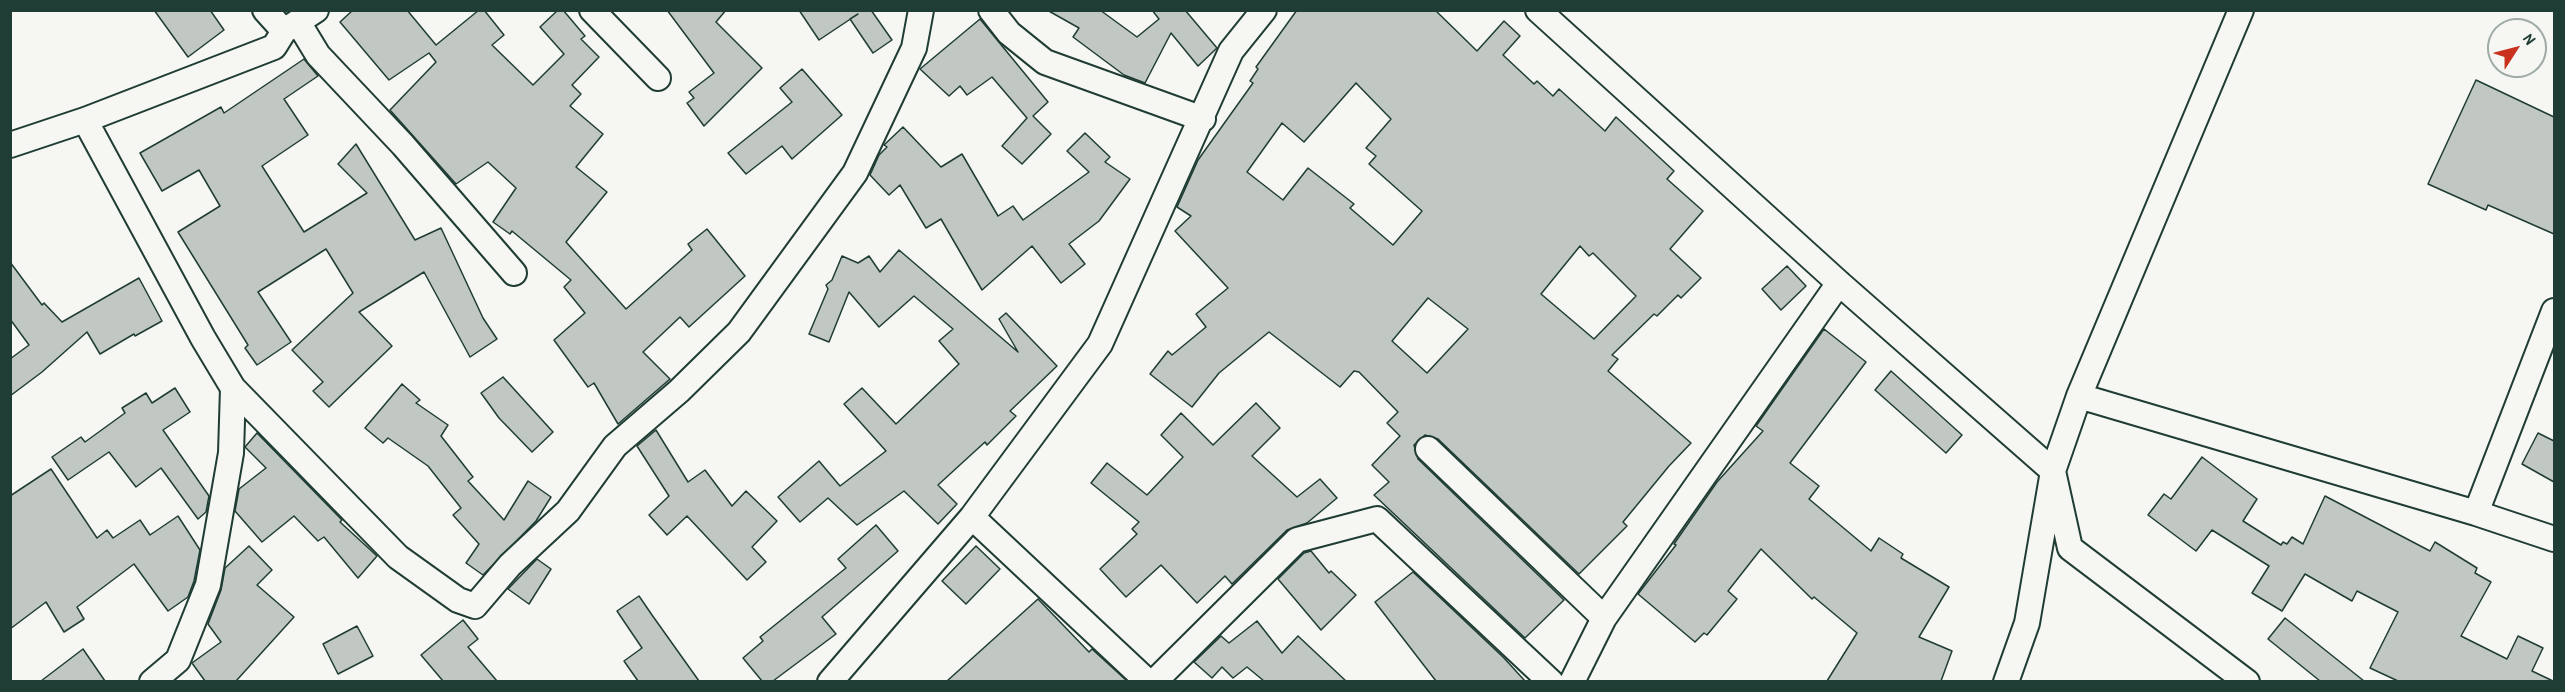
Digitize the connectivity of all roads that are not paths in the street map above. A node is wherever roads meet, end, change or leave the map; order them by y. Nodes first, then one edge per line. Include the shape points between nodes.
1 (265, 10) edge
2 (592, 10) edge
3 (921, 10) edge
4 (991, 10) edge
5 (1264, 10) edge
6 (1538, 10) edge
7 (2241, 10) edge
8 (300, 21) edge
9 (658, 78) dead end
10 (1203, 119) junction
11 (85, 120) junction
12 (10, 145) edge
13 (514, 273) dead end
14 (1839, 283) junction
15 (2554, 311) edge
16 (233, 388) junction
17 (2079, 396) junction
18 (1428, 449) dead end
19 (2053, 471) junction
20 (2476, 513) junction
21 (972, 516) junction
22 (2554, 538) edge
23 (1604, 618) junction
24 (152, 681) edge
25 (830, 681) edge
26 (1148, 681) edge
27 (1154, 681) edge
28 (1551, 681) edge
29 (1572, 681) edge
30 (2006, 681) edge
31 (2247, 681) edge

1 - 8 street
2 - 9 street
3 - 16 street via 914,48 855,173 739,332 615,446 568,511 475,606 458,600 398,557
4 - 10 street via 1009,33 1045,62
5 - 10 street via 1231,51
6 - 14 street
7 - 17 street
8 - 11 street via 274,47
8 - 13 street via 318,55 403,145
10 - 21 street via 1100,345
11 - 12 street
11 - 16 street via 202,339
14 - 19 street
14 - 23 street
15 - 20 street
16 - 24 street via 231,453 208,585 178,660
17 - 19 street
17 - 20 street
18 - 23 street
19 - 30 street via 2028,623
19 - 31 street via 2070,548
20 - 22 street
21 - 25 street
21 - 26 street
23 - 29 street
27 - 28 street via 1297,540 1377,519

